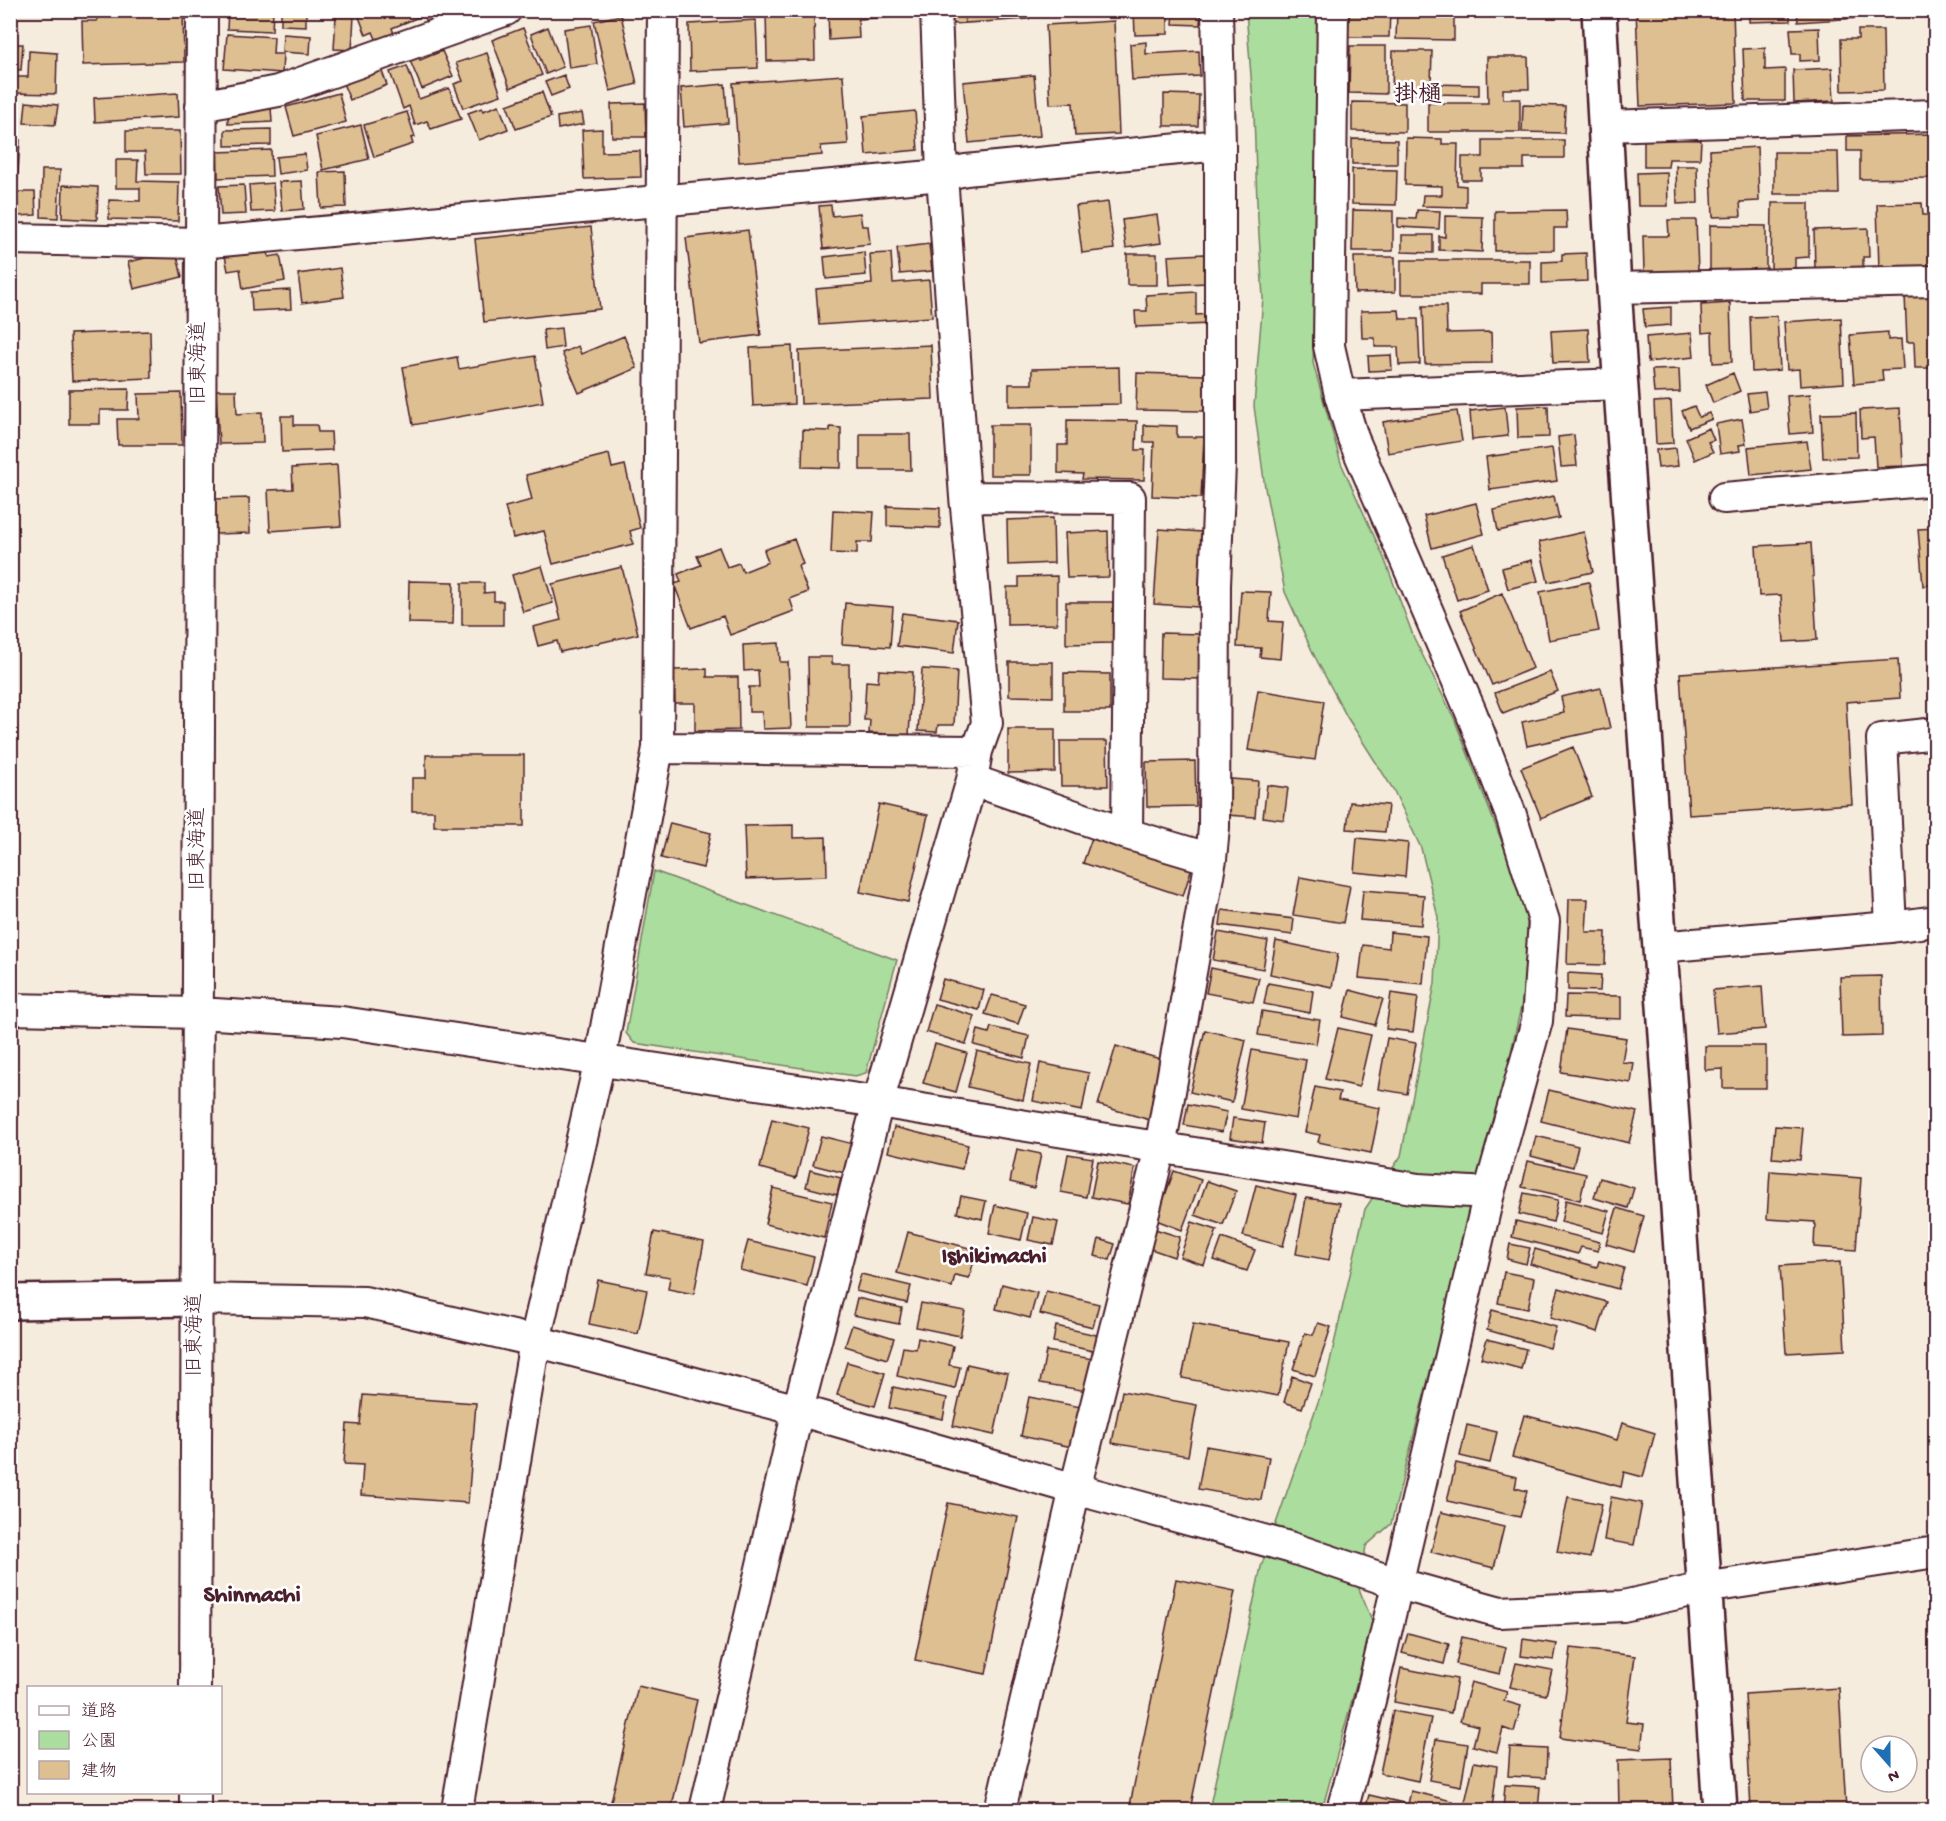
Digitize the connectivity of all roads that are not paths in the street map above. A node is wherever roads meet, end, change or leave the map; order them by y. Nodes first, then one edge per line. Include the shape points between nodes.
1 (202, 10) edge
2 (507, 10) edge
3 (663, 10) edge
4 (936, 10) edge
5 (1217, 10) edge
6 (1333, 10) edge
7 (1599, 10) edge
8 (201, 106) junction
9 (1935, 115) edge
10 (1606, 126) junction
11 (1220, 146) junction
12 (942, 176) junction
13 (662, 201) junction
14 (10, 238) edge
15 (200, 243) junction
16 (1935, 281) edge
17 (1614, 288) junction
18 (1620, 384) junction
19 (1340, 395) junction
20 (1935, 480) edge
21 (965, 497) junction
22 (1724, 498) dead end
23 (1935, 733) edge
24 (658, 748) junction
25 (974, 766) junction
26 (1127, 834) junction
27 (1211, 859) junction
28 (1935, 921) edge
29 (1891, 927) junction
30 (1659, 947) junction
31 (10, 1009) edge
32 (198, 1013) junction
33 (600, 1060) junction
34 (878, 1102) junction
35 (1160, 1148) junction
36 (1489, 1193) junction
37 (196, 1299) junction
38 (10, 1302) edge
39 (535, 1341) junction
40 (798, 1410) junction
41 (1075, 1489) junction
42 (1935, 1552) edge
43 (1396, 1583) junction
44 (1704, 1588) junction
45 (195, 1686) edge
46 (195, 1794) edge
47 (195, 1810) edge
48 (457, 1810) edge
49 (705, 1810) edge
50 (1000, 1810) edge
51 (1342, 1810) edge
52 (1720, 1810) edge

1 - 8 street, 旧東海道
2 - 8 street via 278,91
3 - 13 street
4 - 12 street
5 - 11 street
6 - 19 street via 1329,346
7 - 10 street
8 - 15 street, 旧東海道
9 - 10 street
10 - 17 street
11 - 12 street via 966,170
11 - 27 street via 1220,464
12 - 13 street
12 - 21 street
13 - 15 street
13 - 24 street
14 - 15 street
15 - 32 street, 旧東海道
16 - 17 street
17 - 18 street
18 - 19 street
18 - 30 street
19 - 36 street via 1353,438 1475,722 1511,815 1544,921 1537,1021
20 - 22 street
21 - 25 street via 987,723
21 - 26 street via 1130,498
23 - 29 street via 1882,739
24 - 25 street
24 - 33 street
25 - 26 street
25 - 34 street
26 - 27 street
27 - 35 street
28 - 29 street
29 - 30 street
30 - 44 street
31 - 32 street
32 - 33 street via 342,1022
32 - 37 street, 旧東海道
33 - 34 street
33 - 39 street
34 - 35 street
34 - 40 street
35 - 36 street via 1418,1189
35 - 41 street
36 - 43 street
37 - 38 street
37 - 39 street via 365,1302
37 - 45 street, 旧東海道
39 - 40 street
39 - 48 street
40 - 41 street
40 - 49 street
41 - 43 street via 1289,1547
41 - 50 street
42 - 44 street
43 - 44 street via 1500,1612 1623,1606
43 - 51 street
44 - 52 street
46 - 47 street

